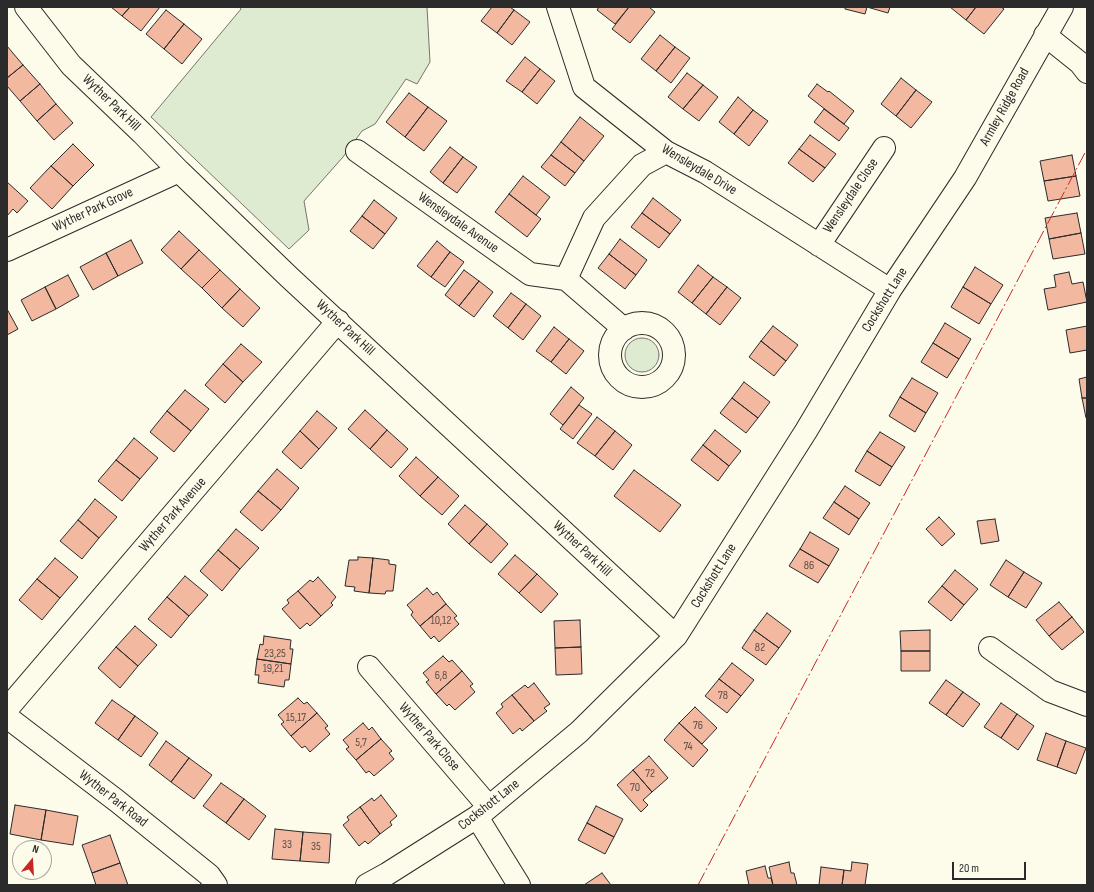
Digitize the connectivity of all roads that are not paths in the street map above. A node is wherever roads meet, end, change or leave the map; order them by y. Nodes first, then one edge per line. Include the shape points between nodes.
1 (26, 7) edge
2 (558, 7) edge
3 (1062, 7) edge
4 (1045, 35) junction
5 (1087, 72) edge
6 (884, 148) dead end
7 (357, 151) dead end
8 (666, 152) junction
9 (179, 171) junction
10 (965, 178) joint
11 (818, 245) junction
12 (7, 250) edge
13 (566, 279) junction
14 (890, 290) junction
15 (338, 322) junction
16 (624, 328) dead end
17 (676, 636) junction
18 (990, 648) dead end
19 (369, 667) dead end
20 (1087, 705) edge
21 (7, 709) edge
22 (7, 717) edge
23 (483, 812) junction
24 (216, 885) edge
25 (367, 885) edge
26 (519, 885) edge

1 - 9 street, Wyther Park Hill via 71,65
2 - 8 street, Wensleydale Drive via 584,87
3 - 4 street, Armley Ridge Road
4 - 5 street via 1080,63
4 - 10 street, Armley Ridge Road
6 - 11 street, Wensleydale Close
7 - 13 street, Wensleydale Avenue via 530,274
8 - 11 street, Wensleydale Drive via 705,172
8 - 13 street via 642,165 594,218
9 - 12 street, Wyther Park Grove
9 - 15 street, Wyther Park Hill
10 - 14 street, Cockshott Lane
11 - 14 street, Wensleydale Drive
13 - 16 street
14 - 17 street, Cockshott Lane via 806,431
15 - 17 street, Wyther Park Hill
15 - 21 street, Wyther Park Avenue
17 - 23 street, Cockshott Lane via 579,732
18 - 20 street via 1050,691
19 - 23 street, Wyther Park Close
22 - 24 street, Wyther Park Road via 209,875
23 - 25 street, Cockshott Lane
23 - 26 street, Wyther Park Close

